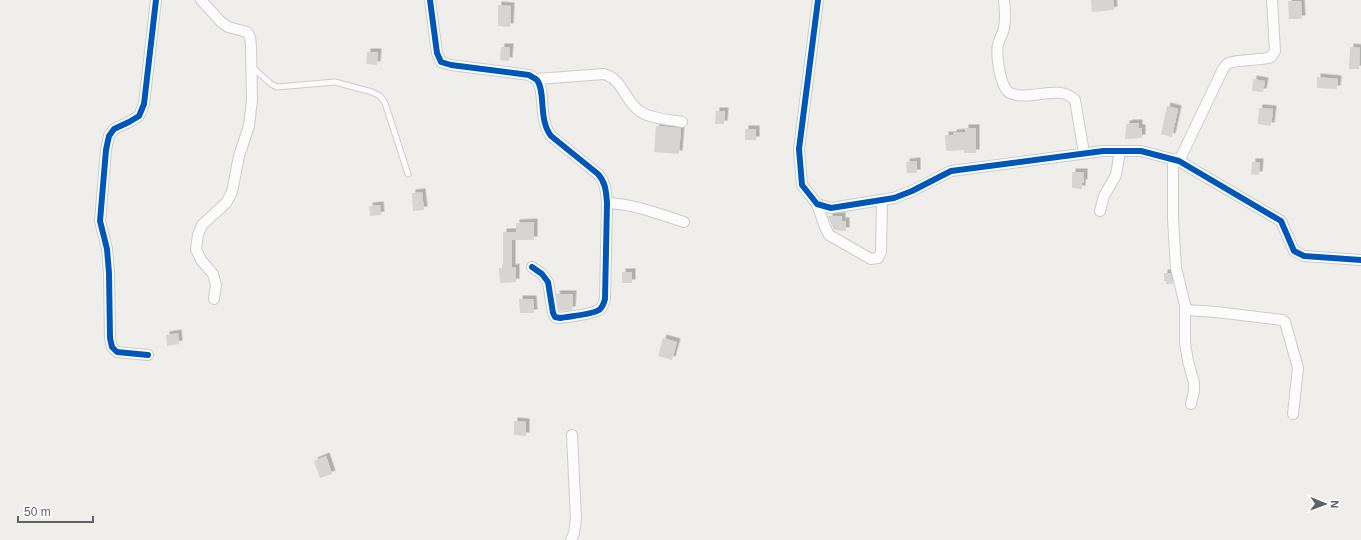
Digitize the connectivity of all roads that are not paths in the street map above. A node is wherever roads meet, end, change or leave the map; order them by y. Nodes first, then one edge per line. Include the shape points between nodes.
1 (156, 0) edge
2 (201, 0) edge
3 (430, 0) edge
4 (818, 0) edge
5 (1004, 0) edge
6 (1272, 0) edge
7 (251, 66) junction
8 (537, 79) junction
9 (682, 122) dead end
10 (1120, 151) junction
11 (1084, 153) junction
12 (1176, 160) junction
13 (408, 174) dead end
14 (882, 200) junction
15 (607, 203) junction
16 (817, 204) junction
17 (1100, 211) dead end
18 (684, 222) dead end
19 (1361, 260) edge
20 (532, 267) dead end
21 (214, 299) dead end
22 (1186, 310) junction
23 (148, 355) dead end
24 (1191, 404) dead end
25 (1293, 414) dead end
26 (572, 435) dead end
27 (571, 540) edge

1 - 23 street via 144,104 139,116 114,129 109,136 100,221 107,249 112,347 117,352
2 - 7 street via 221,22 228,27 246,32 250,37
3 - 8 street via 437,53 441,62 451,66 529,75
4 - 16 street via 799,150 802,185
5 - 11 street via 1004,30 996,55 1003,86 1009,93 1020,95 1070,95 1075,100
6 - 12 street via 1274,51 1271,57 1264,60 1228,63
7 - 13 lane via 277,87 334,82 380,96 385,104
7 - 21 street via 252,100 249,126 238,156 232,192 226,204 202,225 198,235 196,249 201,260 213,274 216,285
8 - 9 street via 604,74 611,76 637,109 646,115
8 - 15 street via 546,130 598,174 606,189
10 - 11 street
10 - 12 street via 1141,151
10 - 17 street via 1116,175 1104,196
11 - 14 street via 951,171 912,191
12 - 19 street via 1281,221 1294,251 1304,256
12 - 22 street via 1173,219 1176,268
14 - 16 street via 832,208
14 - 16 street via 881,252 878,258 870,259 829,235
15 - 18 street via 633,206
15 - 20 street via 605,299 600,309 555,317 548,282
22 - 24 street via 1185,343 1194,383
22 - 25 street via 1285,322 1298,368
26 - 27 street via 576,519

